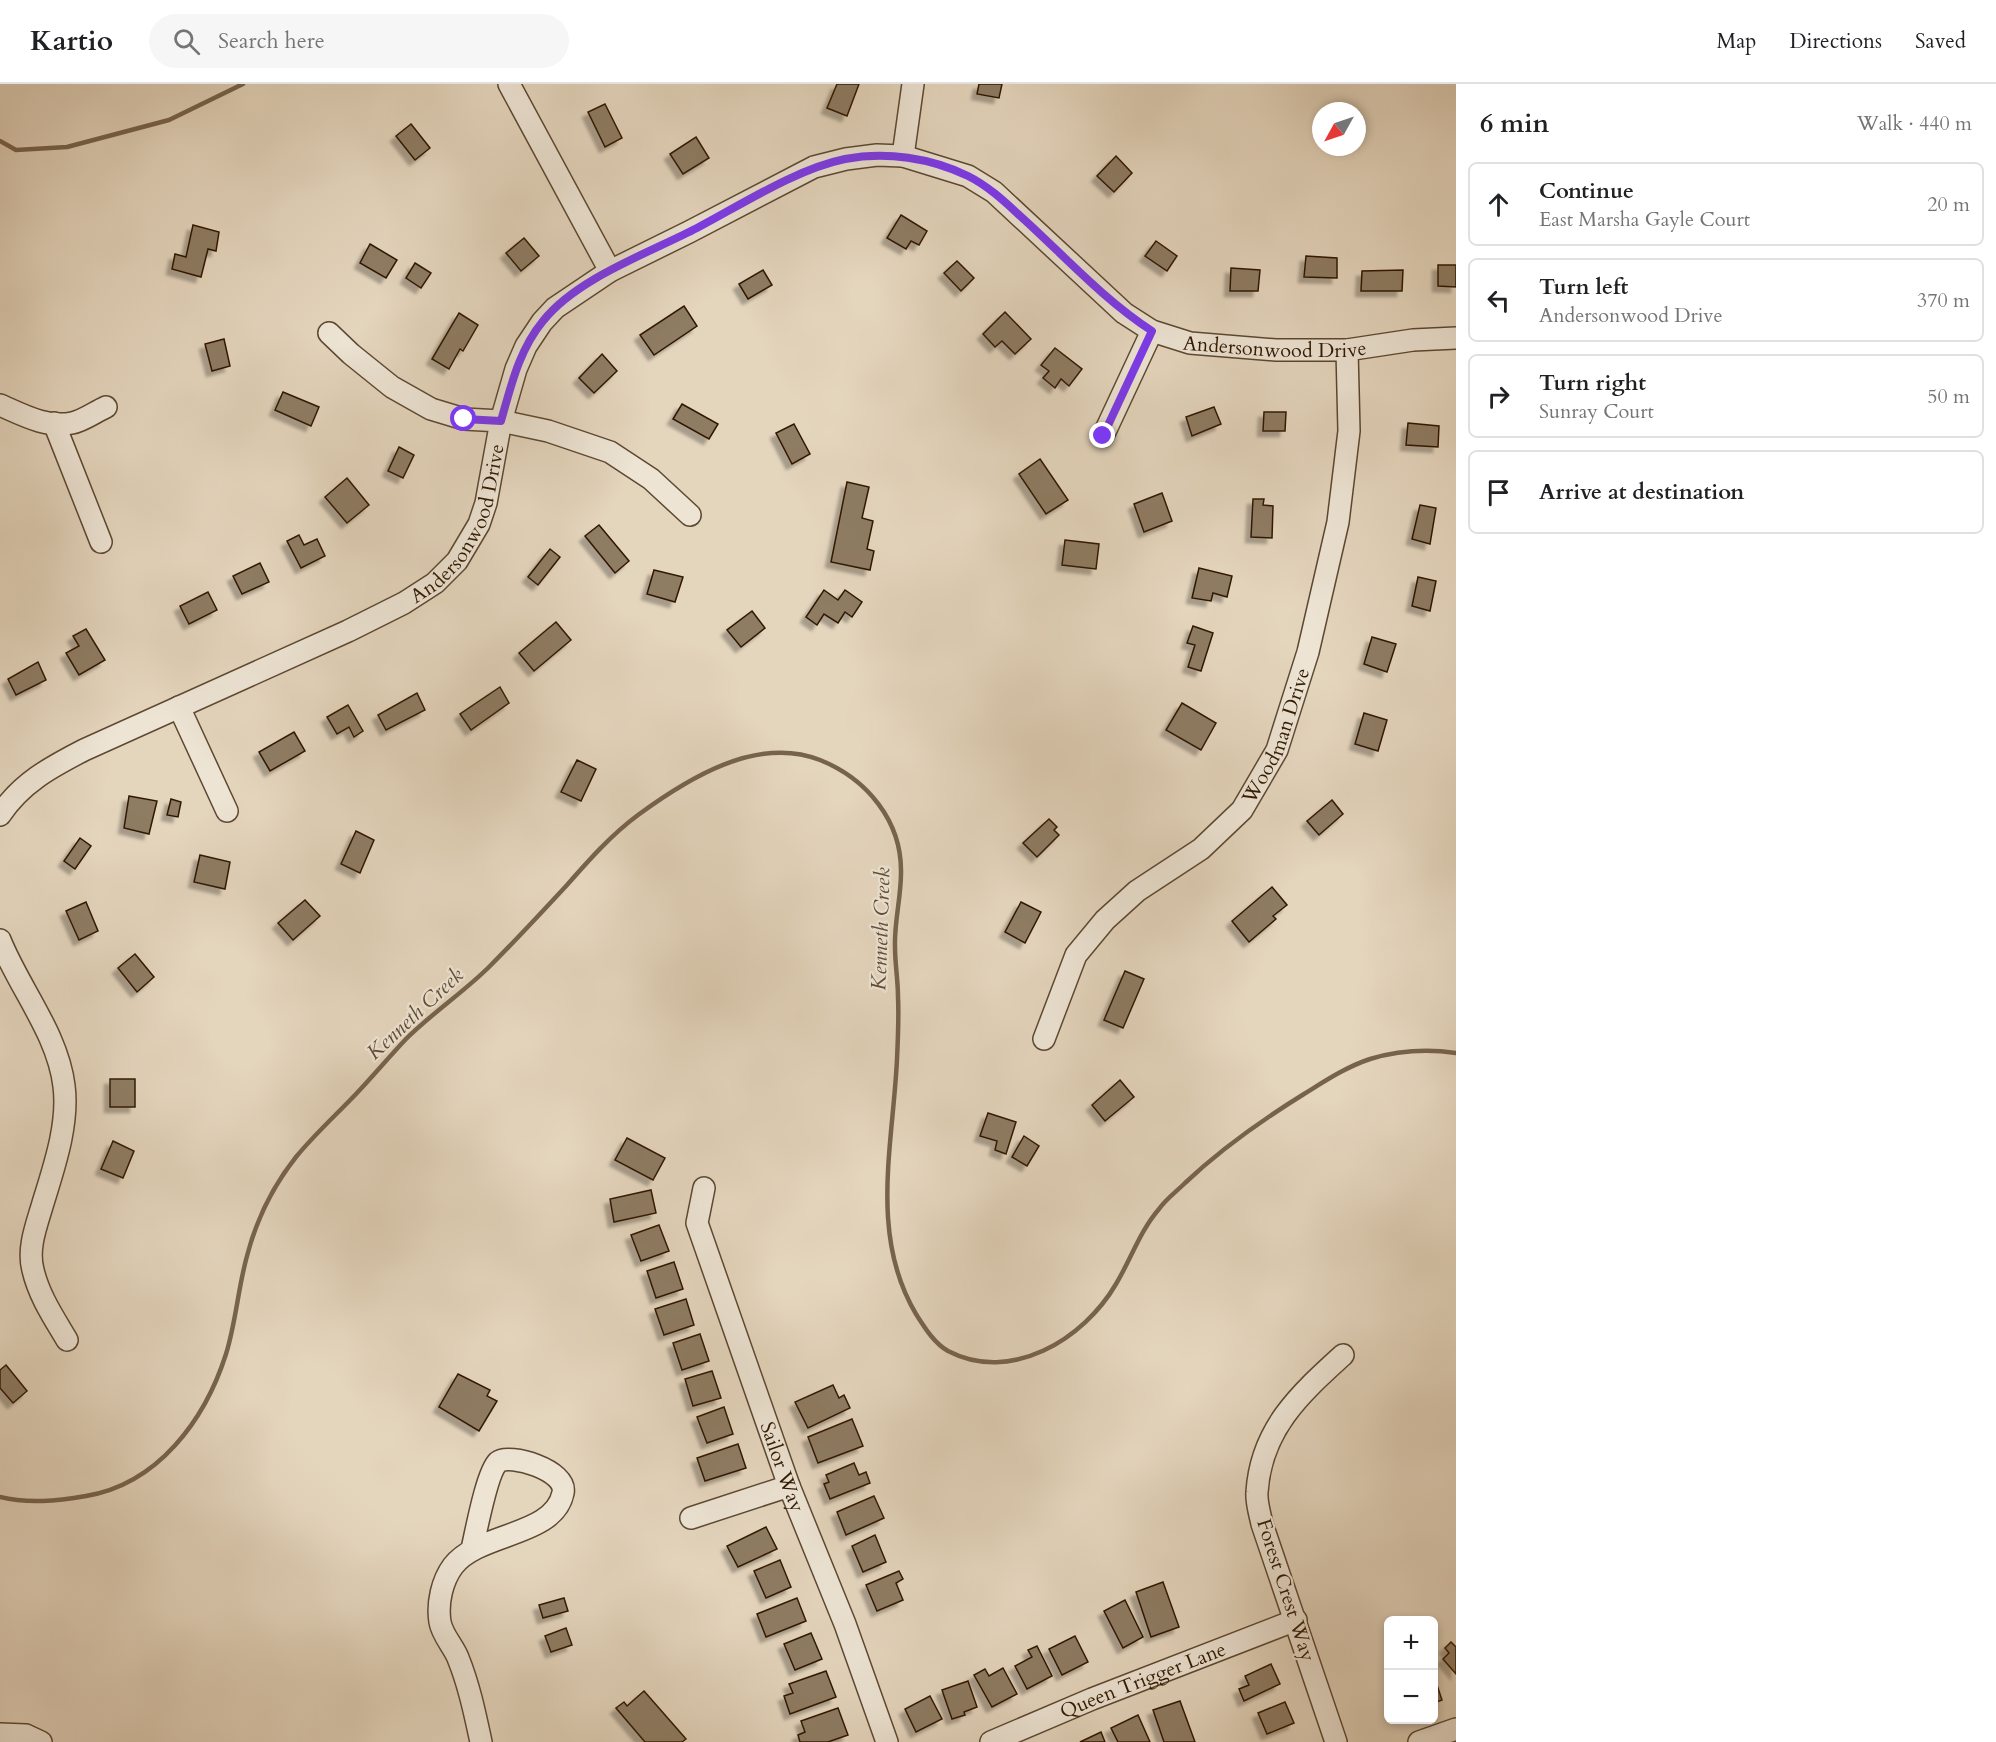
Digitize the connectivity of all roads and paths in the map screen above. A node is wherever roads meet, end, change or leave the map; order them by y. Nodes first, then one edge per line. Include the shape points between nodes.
1 (509, 84) edge
2 (913, 84) edge
3 (903, 156) junction
4 (609, 271) junction
5 (1152, 331) junction
6 (329, 333) dead end
7 (1456, 338) edge
8 (1347, 350) junction
9 (0, 405) edge
10 (106, 407) dead end
11 (501, 421) junction
12 (54, 423) junction
13 (1103, 436) dead end
14 (690, 515) dead end
15 (101, 542) dead end
16 (179, 707) junction
17 (227, 811) dead end
18 (0, 815) edge
19 (0, 940) edge
20 (1044, 1039) dead end
21 (704, 1188) dead end
22 (67, 1340) dead end
23 (1342, 1355) dead end
24 (789, 1486) junction
25 (691, 1518) dead end
26 (472, 1549) junction
27 (1296, 1620) junction
28 (1456, 1729) edge
29 (0, 1734) edge
30 (41, 1742) edge
31 (481, 1742) edge
32 (887, 1742) edge
33 (991, 1742) edge
34 (1336, 1742) edge
35 (1419, 1742) edge

1 - 4 street
2 - 3 street
3 - 4 street, Andersonwood Drive via 878,155 814,167
3 - 5 street, Andersonwood Drive via 968,176 994,192 1124,313
4 - 11 street, Andersonwood Drive via 555,308 542,322 516,369
5 - 8 street, Andersonwood Drive via 1190,343 1276,350
5 - 13 street
6 - 11 street via 371,371 423,406 464,419
7 - 8 street, Andersonwood Drive
8 - 20 street, Woodman Drive via 1348,431 1338,522 1308,652 1277,750 1242,810 1200,849 1137,891 1105,920 1076,955
9 - 12 street via 34,420
10 - 12 street via 73,423
11 - 14 street via 548,431 610,452 651,479
11 - 16 street, Andersonwood Drive via 490,487 479,524 457,561 435,583 348,631
12 - 15 street
16 - 17 street
16 - 18 street, Andersonwood Drive via 49,768 14,796
19 - 22 street via 51,1040 64,1087 64,1112 33,1239 32,1268 48,1309
21 - 24 street, Sailor Way via 698,1223
23 - 27 street, Forest Crest Way via 1300,1394 1276,1428 1264,1456 1257,1493 1262,1524
24 - 25 street
24 - 32 street, Sailor Way
26 - 26 street via 533,1526 550,1515 564,1492 562,1482 543,1467 506,1459 498,1462 491,1474
26 - 31 street via 453,1566 440,1593 440,1624 458,1658
27 - 33 street, Queen Trigger Lane
27 - 34 street, Forest Crest Way
28 - 35 street
29 - 30 street via 26,1735

